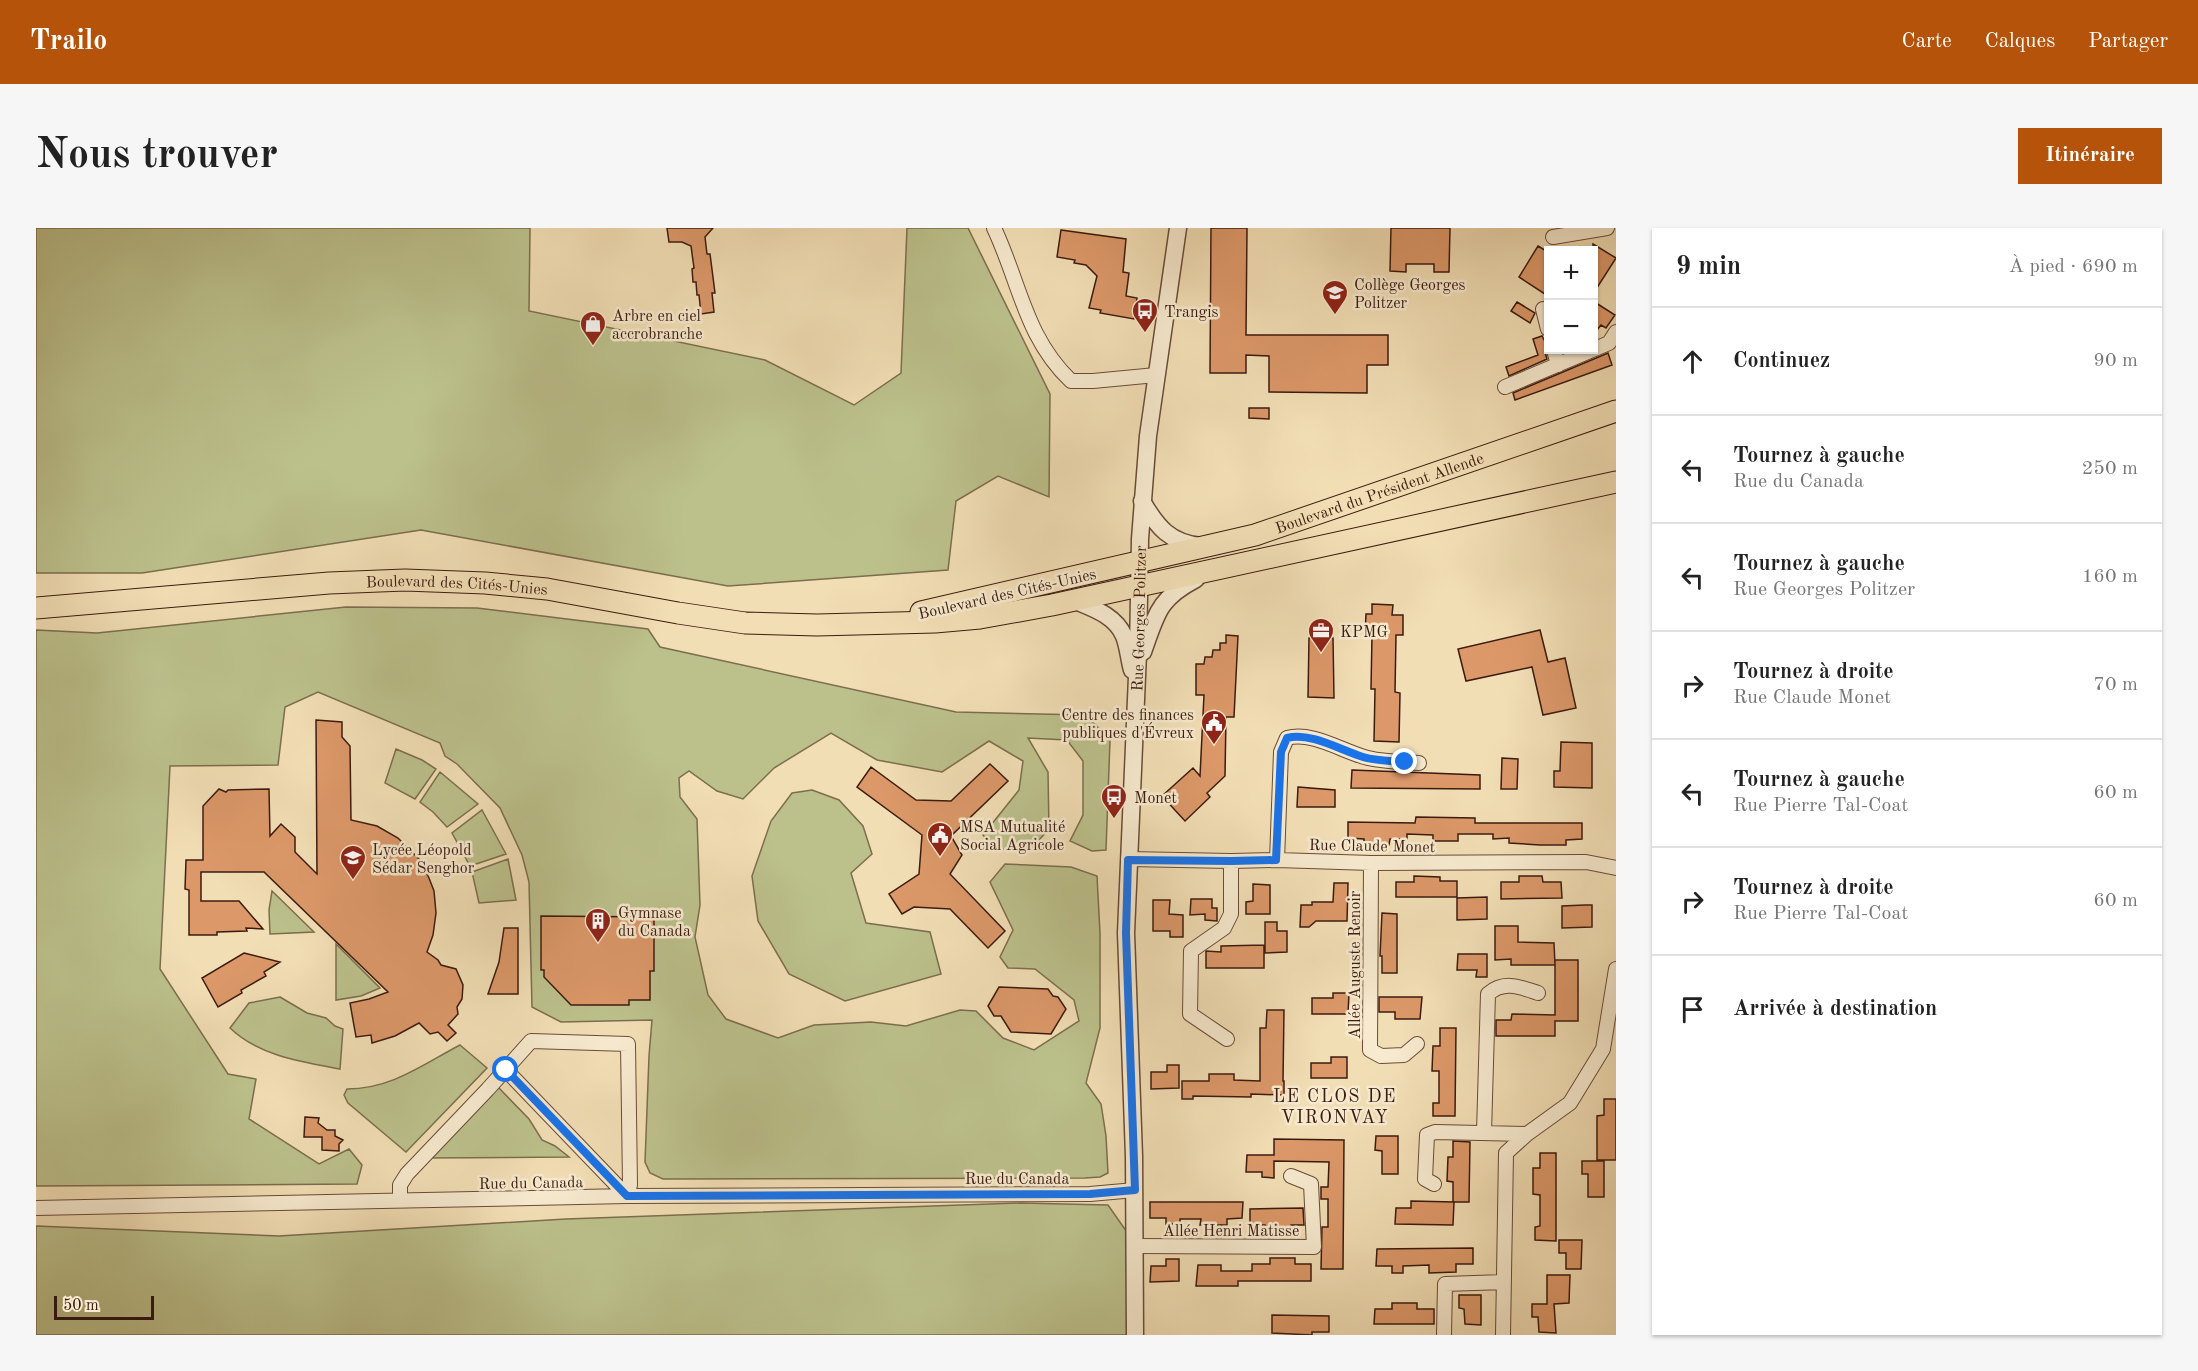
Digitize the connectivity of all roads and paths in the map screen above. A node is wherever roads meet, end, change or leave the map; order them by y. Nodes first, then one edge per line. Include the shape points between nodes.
1 (994, 228) edge
2 (1178, 228) edge
3 (1607, 228) edge
4 (1553, 237) dead end
5 (1543, 309) dead end
6 (1544, 313) edge
7 (1616, 332) edge
8 (1555, 354) edge
9 (1558, 365) junction
10 (1156, 375) junction
11 (1505, 387) dead end
12 (1616, 411) edge
13 (1616, 482) edge
14 (1142, 501) junction
15 (1205, 547) junction
16 (1139, 561) junction
17 (1214, 569) junction
18 (1139, 586) junction
19 (1073, 600) junction
20 (36, 608) edge
21 (874, 623) junction
22 (1137, 685) junction
23 (1419, 763) dead end
24 (1128, 860) junction
25 (1276, 860) junction
26 (1231, 861) junction
27 (1371, 863) junction
28 (1616, 868) edge
29 (1616, 969) edge
30 (1538, 993) dead end
31 (1227, 1039) dead end
32 (1418, 1044) dead end
33 (506, 1070) junction
34 (1485, 1133) junction
35 (1527, 1134) junction
36 (1291, 1176) dead end
37 (1434, 1184) dead end
38 (1135, 1190) junction
39 (627, 1196) junction
40 (400, 1200) junction
41 (36, 1208) edge
42 (1136, 1246) junction
43 (1504, 1282) junction
44 (1135, 1335) edge
45 (1444, 1335) edge
46 (1503, 1335) edge

1 - 10 street via 1041,346 1071,381
2 - 10 street, Rue Georges Politzer
3 - 4 street
5 - 6 street
7 - 9 street via 1609,343
8 - 9 street
9 - 11 street
10 - 14 street, Rue Georges Politzer
12 - 15 main road, Boulevard du Président Allende via 1289,524
13 - 17 main road, Boulevard du Président Allende
14 - 15 street via 1155,524 1169,536
14 - 16 street, Rue Georges Politzer
15 - 16 main road, Boulevard du Président Allende
16 - 18 street, Rue Georges Politzer
16 - 21 main road, Boulevard des Cités-Unies
17 - 18 main road, Boulevard du Président Allende
17 - 22 street via 1178,588 1164,601 1143,653
18 - 19 main road, Boulevard des Cités-Unies
18 - 22 street, Rue Georges Politzer
19 - 21 main road, Boulevard des Cités-Unies via 980,618
19 - 22 street via 1103,613 1124,635
20 - 21 main road, Boulevard des Cités-Unies via 405,580 547,589 745,623
22 - 24 street, Rue Georges Politzer
23 - 25 street via 1384,761 1319,741 1287,738 1281,752
24 - 26 street, Rue Claude Monet
24 - 38 street, Rue Georges Politzer via 1126,933
25 - 26 street, Rue Claude Monet
25 - 27 street, Rue Claude Monet
26 - 31 street via 1231,914 1224,928 1191,951 1190,1014
27 - 28 street, Rue Claude Monet via 1586,862
27 - 32 street, Allée Auguste Renoir via 1370,1050 1381,1056 1404,1055
29 - 35 street via 1603,1049 1570,1103
30 - 34 street via 1506,984 1488,994
33 - 39 street
33 - 39 street via 531,1041 628,1044
33 - 40 street via 407,1174 400,1185
34 - 35 street
34 - 37 street via 1427,1135 1425,1179
35 - 43 street via 1506,1153
36 - 42 street, Allée Henri Matisse via 1311,1184 1314,1247
38 - 39 street, Rue du Canada via 1090,1194
38 - 42 street, Rue Georges Politzer
39 - 40 street, Rue du Canada
40 - 41 street, Rue du Canada
42 - 44 street
43 - 45 street via 1445,1284
43 - 46 street

